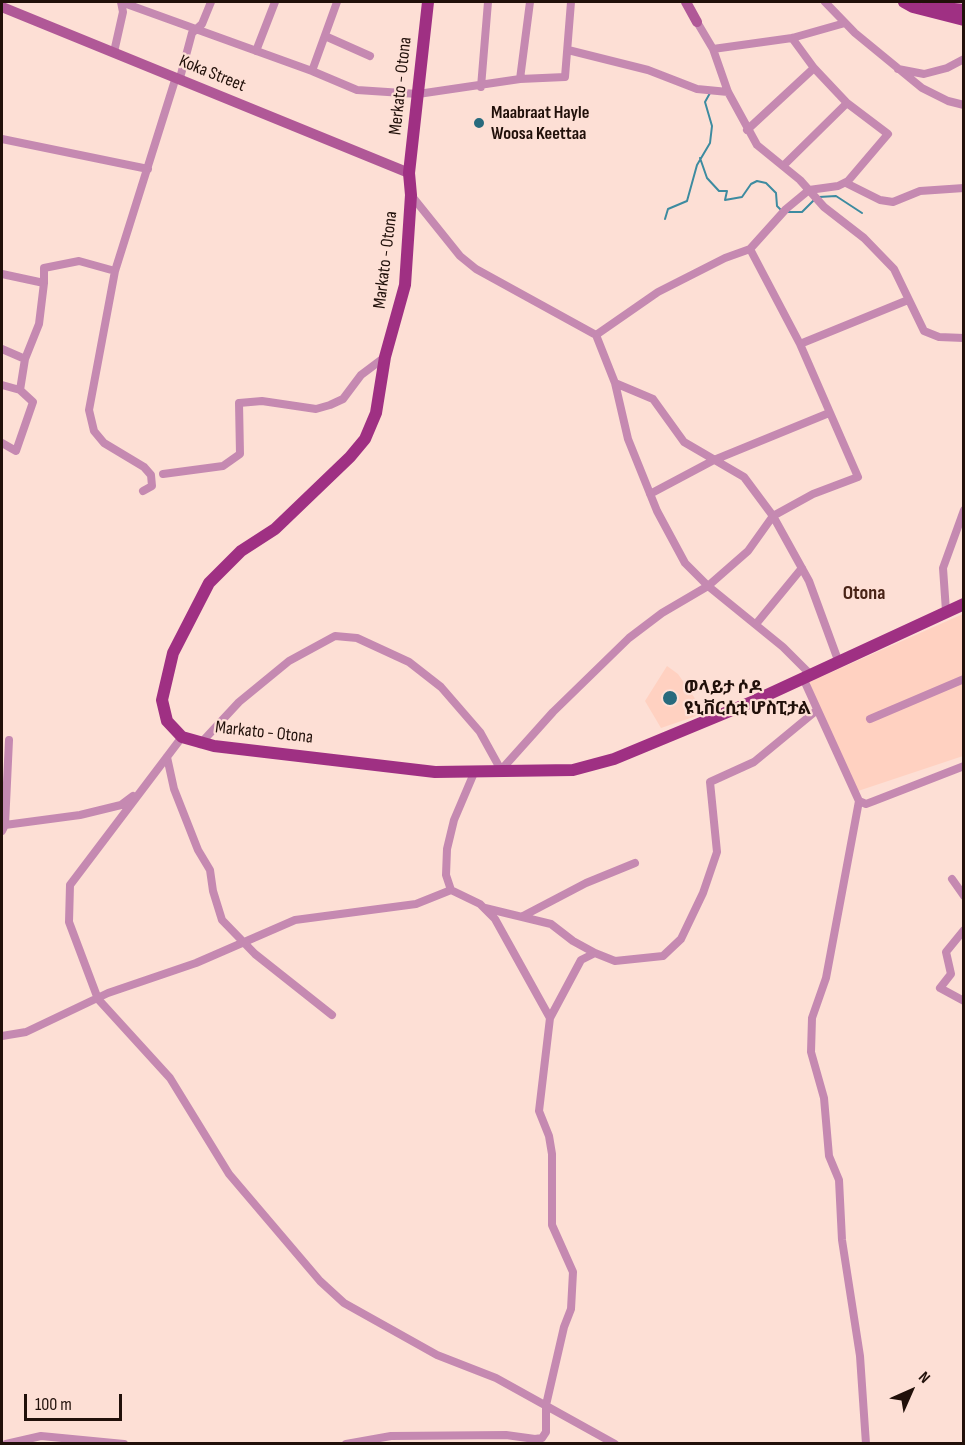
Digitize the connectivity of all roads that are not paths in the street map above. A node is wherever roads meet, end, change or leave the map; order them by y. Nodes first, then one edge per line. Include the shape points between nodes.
1 (121, 2) edge
2 (211, 2) edge
3 (275, 2) edge
4 (337, 2) edge
5 (428, 2) edge
6 (488, 2) edge
7 (530, 2) edge
8 (571, 2) edge
9 (686, 2) edge
10 (825, 2) edge
11 (904, 2) edge
12 (928, 2) edge
13 (947, 5) edge
14 (2, 7) edge
15 (963, 10) edge
16 (963, 20) edge
17 (697, 22) joint
18 (845, 23) junction
19 (196, 30) junction
20 (325, 36) junction
21 (792, 38) junction
22 (713, 49) junction
23 (568, 50) junction
24 (256, 51) junction
25 (114, 52) junction
26 (370, 56) dead end
27 (963, 59) edge
28 (814, 68) junction
29 (897, 69) junction
30 (312, 70) junction
31 (178, 78) junction
32 (520, 79) junction
33 (481, 87) junction
34 (728, 92) junction
35 (418, 94) junction
36 (847, 103) junction
37 (963, 105) edge
38 (747, 130) junction
39 (2, 139) edge
40 (783, 165) junction
41 (148, 169) junction
42 (410, 173) junction
43 (846, 183) junction
44 (963, 188) edge
45 (411, 195) junction
46 (814, 196) junction
47 (750, 249) junction
48 (115, 271) junction
49 (2, 274) edge
50 (44, 283) junction
51 (908, 300) junction
52 (596, 335) junction
53 (963, 338) edge
54 (800, 345) junction
55 (2, 349) edge
56 (385, 357) junction
57 (25, 359) junction
58 (615, 383) junction
59 (2, 385) edge
60 (21, 390) junction
61 (829, 413) junction
62 (2, 443) edge
63 (714, 460) junction
64 (163, 474) dead end
65 (143, 491) dead end
66 (650, 495) junction
67 (963, 510) edge
68 (773, 516) junction
69 (802, 568) junction
70 (708, 586) junction
71 (963, 604) edge
72 (946, 611) junction
73 (756, 624) junction
74 (838, 660) junction
75 (806, 676) junction
76 (963, 679) edge
77 (817, 710) junction
78 (870, 719) dead end
79 (182, 737) junction
80 (9, 740) dead end
81 (200, 744) junction
82 (167, 757) junction
83 (963, 766) edge
84 (501, 770) junction
85 (474, 773) junction
86 (139, 792) junction
87 (859, 801) junction
88 (3, 828) edge
89 (635, 863) dead end
90 (952, 879) dead end
91 (452, 890) junction
92 (963, 896) edge
93 (484, 907) junction
94 (523, 916) junction
95 (963, 930) edge
96 (241, 941) junction
97 (595, 953) junction
98 (98, 999) junction
99 (963, 1001) edge
100 (333, 1015) dead end
101 (550, 1018) junction
102 (2, 1036) edge
103 (546, 1405) junction
104 (62, 1440) edge
105 (535, 1441) edge
106 (6, 1443) edge
107 (124, 1443) edge
108 (346, 1443) edge
109 (615, 1443) edge
110 (866, 1443) edge

1 - 19 street
1 - 25 street via 123,12
2 - 19 street
3 - 24 street
4 - 20 street
5 - 35 main road, Merkato - Otona
6 - 33 street
7 - 32 street
8 - 23 street
9 - 17 main road
10 - 18 street
11 - 16 main road via 913,8
12 - 13 main road
13 - 15 main road
14 - 25 main road, Koka Street
17 - 22 street
18 - 21 street
18 - 29 street
19 - 24 street
19 - 31 street
20 - 26 street
20 - 30 street
21 - 22 street
21 - 28 street
22 - 34 street
23 - 32 street via 565,77
23 - 34 street via 617,61 705,90
24 - 30 street
25 - 31 main road, Koka Street
27 - 29 street via 924,74
28 - 36 street
28 - 38 street
29 - 37 street via 922,88
30 - 35 street via 357,90
31 - 41 street
31 - 42 main road, Koka Street
32 - 33 street
33 - 35 street
34 - 38 street
35 - 42 main road, Merkato - Otona
36 - 40 street
36 - 43 street via 888,134
38 - 40 street via 757,145
39 - 41 street
40 - 46 street
41 - 48 street
42 - 45 main road, Markato - Otona
43 - 44 street via 880,200 893,202 920,191
43 - 46 street
45 - 52 street via 476,270
45 - 56 main road, Markato - Otona via 405,285
46 - 47 street via 786,210
46 - 51 street via 894,268
47 - 52 street via 658,292
47 - 54 street
48 - 50 street via 79,261 63,262 44,268
48 - 65 street via 90,418 104,443 144,467 151,476 152,486
49 - 50 street
50 - 57 street via 39,324
51 - 53 street via 924,331 939,337
51 - 54 street
52 - 58 street
54 - 61 street
55 - 57 street
56 - 64 street via 361,375 344,399 330,405 316,409 262,400 239,403 240,454 223,466
56 - 79 main road, Markato - Otona via 376,413 365,439 275,529 241,551 209,583 173,653 162,700 167,721
57 - 60 street
58 - 63 street via 653,399 684,442
58 - 66 street via 628,439
59 - 60 street
60 - 62 street via 33,402 16,451
61 - 63 street
61 - 68 street via 858,477 813,494
63 - 66 street
63 - 68 street via 744,477
66 - 70 street via 685,563
67 - 72 street via 943,568
68 - 69 street
68 - 70 street via 748,551
69 - 73 street
69 - 74 street
70 - 73 street
70 - 84 street via 629,638 553,712
71 - 72 main road, Markato - Otona
72 - 74 main road, Markato - Otona
73 - 75 street
74 - 75 main road, Markato - Otona
75 - 77 street
75 - 84 main road, Markato - Otona via 614,759 573,770
76 - 78 street
77 - 87 street
77 - 97 street via 754,762 710,783 717,852 681,939 663,956 615,961
79 - 81 main road, Markato - Otona
79 - 82 street
80 - 88 street
81 - 84 street via 239,702 289,661 335,636 357,638 409,662 441,687 480,732
81 - 85 main road, Markato - Otona via 435,772
82 - 86 street
82 - 96 street via 174,789 210,870 222,920
83 - 87 street via 866,804
84 - 85 main road, Markato - Otona
85 - 91 street via 453,820 447,849 446,875
86 - 88 street via 121,805 106,809
86 - 98 street via 70,885 69,922
87 - 110 street via 826,978 812,1018 811,1052 824,1098 829,1156 839,1180 842,1240 860,1356
89 - 94 street
90 - 92 street
91 - 93 street
91 - 96 street via 416,904 295,920
93 - 94 street
93 - 101 street via 512,945
94 - 97 street via 551,924
95 - 99 street via 946,952 951,974 940,988
96 - 98 street via 196,963
96 - 100 street
97 - 101 street via 580,960
98 - 102 street via 26,1032
98 - 103 street via 170,1078 229,1174 320,1281 344,1303 437,1355 496,1378
101 - 103 street via 539,1111 552,1154 552,1225 573,1272 570,1310
103 - 105 street via 546,1432
103 - 109 street
104 - 106 street via 41,1436
104 - 107 street
105 - 108 street via 506,1435 402,1436

